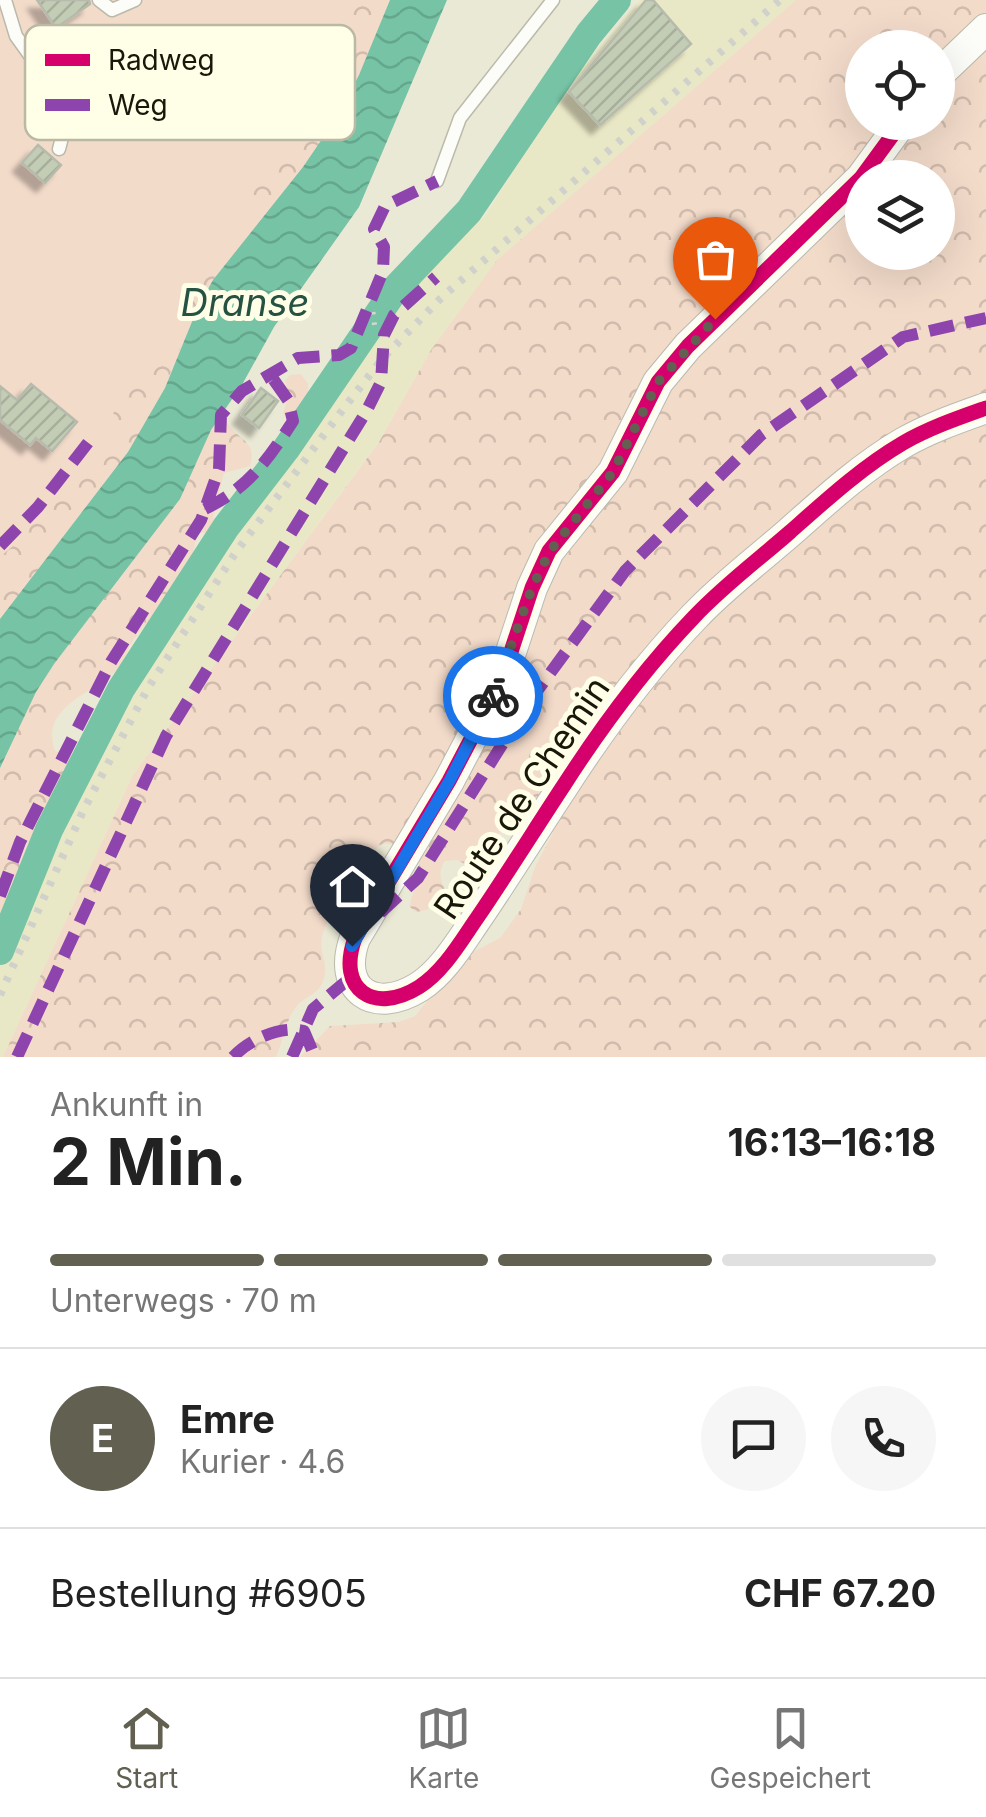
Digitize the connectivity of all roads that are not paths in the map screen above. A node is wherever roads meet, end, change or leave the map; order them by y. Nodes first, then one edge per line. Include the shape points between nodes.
1 (5, 0) edge
2 (99, 0) edge
3 (135, 0) edge
4 (553, 0) edge
5 (986, 29) edge
6 (25, 49) edge
7 (955, 59) edge
8 (61, 140) edge
9 (888, 140) edge
10 (58, 148) dead end
11 (437, 180) dead end
12 (986, 408) edge

1 - 6 lane
2 - 3 lane via 112,10
4 - 11 lane via 460,118
5 - 7 street
8 - 10 lane
9 - 12 street, Route de Chemin via 860,178 670,366 613,472 550,551 480,722 355,938 348,960 355,986 383,1000 424,984 460,942 607,722 694,616 879,458

